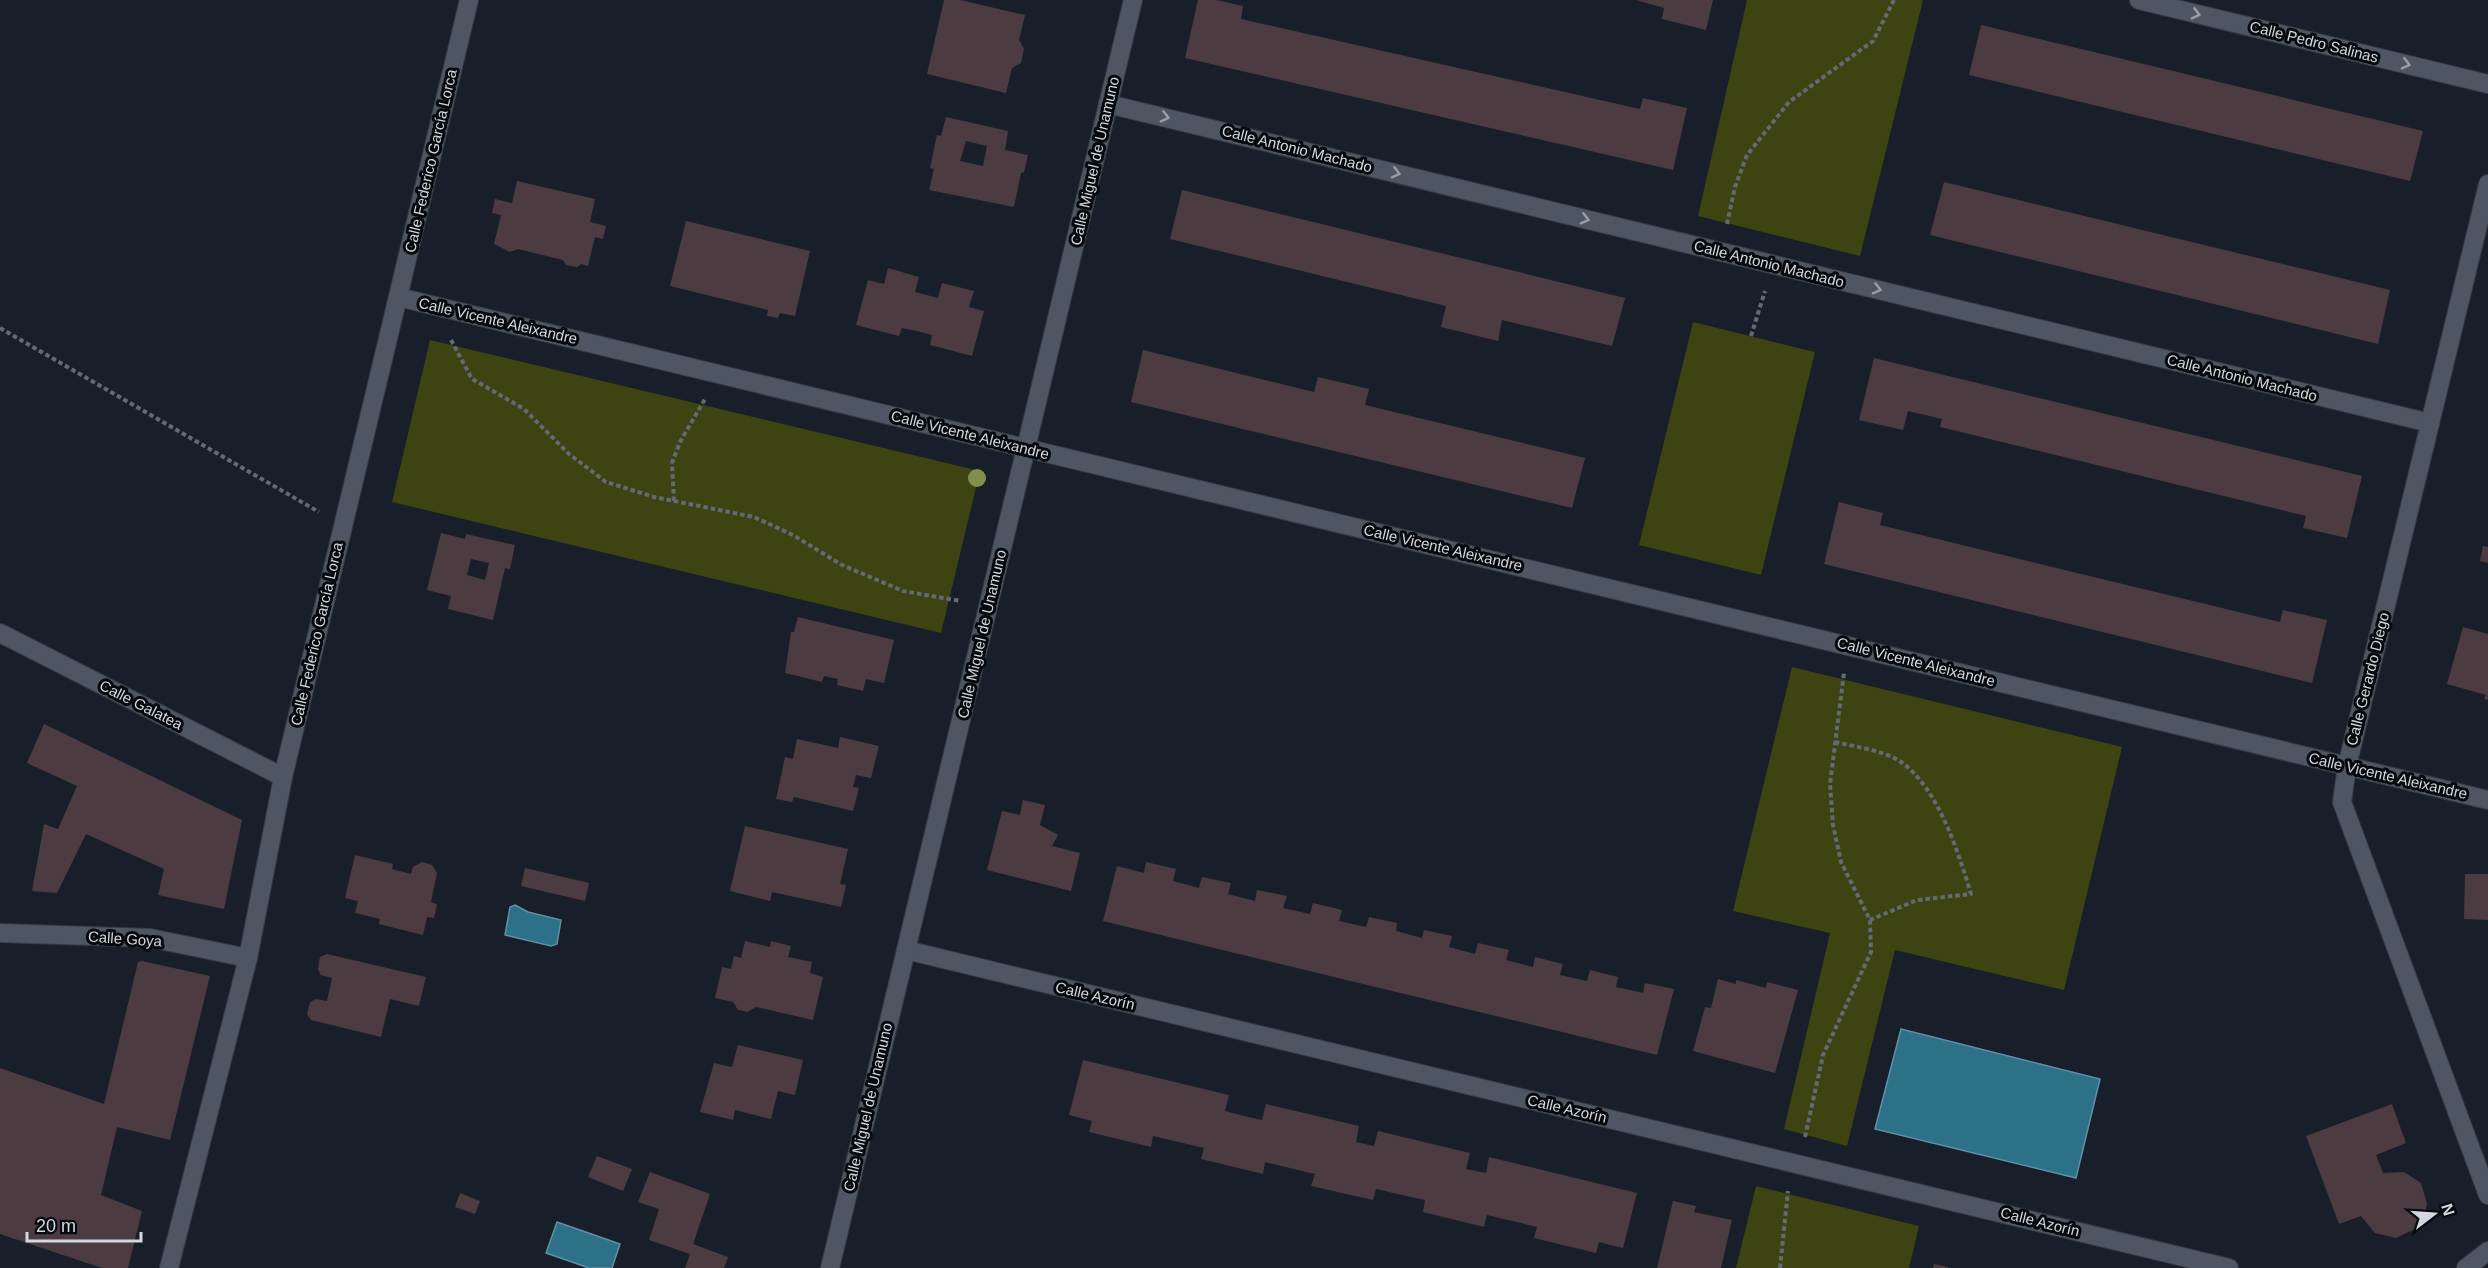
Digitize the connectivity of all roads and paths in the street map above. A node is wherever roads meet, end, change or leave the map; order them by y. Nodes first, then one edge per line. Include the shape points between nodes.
1 (469, 0) edge
2 (1133, 0) edge
3 (1894, 0) edge
4 (2139, 0) edge
5 (2488, 84) edge
6 (1108, 104) junction
7 (2488, 184) edge
8 (1721, 252) junction
9 (1773, 264) junction
10 (398, 297) junction
11 (431, 305) junction
12 (0, 328) edge
13 (1751, 336) dead end
14 (718, 374) junction
15 (2430, 423) junction
16 (1026, 448) junction
17 (674, 501) junction
18 (343, 526) junction
19 (988, 606) junction
20 (0, 633) edge
21 (1848, 646) junction
22 (1835, 742) junction
23 (2347, 766) junction
24 (283, 777) junction
25 (2488, 800) edge
26 (1870, 921) junction
27 (0, 933) edge
28 (906, 950) junction
29 (248, 958) junction
30 (1796, 1163) junction
31 (2488, 1195) edge
32 (2488, 1251) edge
33 (169, 1268) edge
34 (830, 1268) edge
35 (1780, 1268) edge
36 (2229, 1268) edge
37 (2466, 1268) edge

1 - 10 street, Calle Federico García Lorca
2 - 6 street, Calle Miguel de Unamuno
3 - 8 path via 1874,41 1789,102 1747,155 1735,187
4 -> 5 street, Calle Pedro Salinas
6 -> 8 street, Calle Antonio Machado
6 - 16 street, Calle Miguel de Unamuno
7 - 15 street, Calle Gerardo Diego
8 - 9 street, Calle Antonio Machado
9 - 13 path
9 -> 15 street, Calle Antonio Machado
10 - 11 street, Calle Vicente Aleixandre
10 - 18 street, Calle Federico García Lorca
11 - 14 street, Calle Vicente Aleixandre
11 - 17 path via 472,379 524,409 569,454 606,482
12 - 18 path
14 - 16 street, Calle Vicente Aleixandre
14 - 17 path via 672,463
15 - 23 street, Calle Gerardo Diego
16 - 19 street, Calle Miguel de Unamuno
16 - 21 street, Calle Vicente Aleixandre
17 - 19 path via 754,517 842,565 903,591
18 - 24 street, Calle Federico García Lorca
19 - 28 street, Calle Miguel de Unamuno
20 - 24 street, Calle Galatea
21 - 22 path
21 - 23 street, Calle Vicente Aleixandre
22 - 26 path via 1830,784 1833,825 1841,862
22 - 26 path via 1900,762 1923,784 1956,847 1971,894 1917,900
23 - 25 street, Calle Vicente Aleixandre
23 - 31 street, Calle Gerardo Diego via 2342,802
24 - 29 street, Calle Federico García Lorca
26 - 30 path via 1871,952 1824,1055
27 - 29 street, Calle Goya via 150,938
28 - 30 street, Calle Azorín
28 - 34 street, Calle Miguel de Unamuno
29 - 33 street, Calle Federico García Lorca
30 - 35 path via 1783,1224
30 - 36 street, Calle Azorín
32 - 37 street

